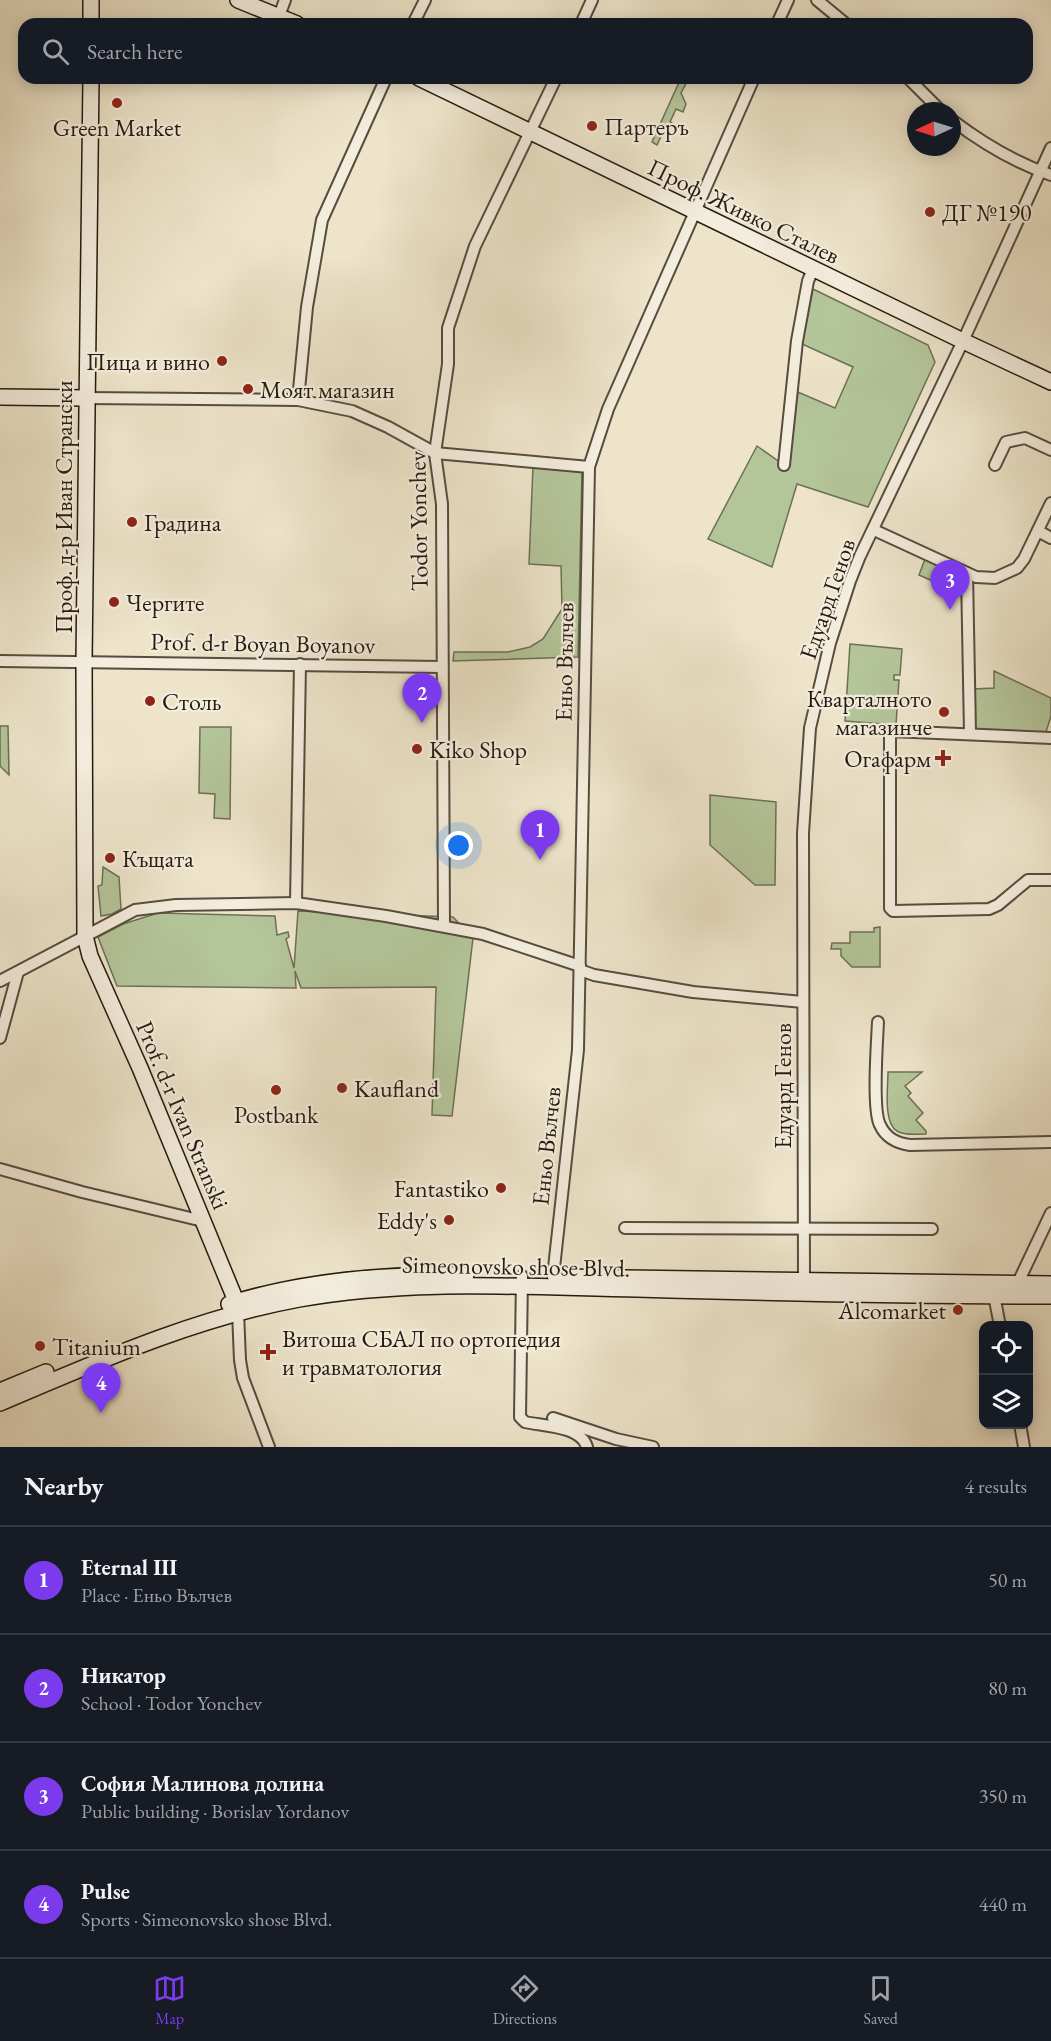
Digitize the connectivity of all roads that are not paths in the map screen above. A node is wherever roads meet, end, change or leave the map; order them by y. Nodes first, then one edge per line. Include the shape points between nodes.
1 (91, 0) edge
2 (238, 0) edge
3 (285, 0) edge
4 (425, 0) edge
5 (592, 0) edge
6 (788, 0) edge
7 (817, 0) edge
8 (279, 16) junction
9 (91, 18) edge
10 (284, 18) edge
11 (416, 18) edge
12 (584, 18) edge
13 (780, 18) edge
14 (839, 18) edge
15 (91, 84) edge
16 (383, 84) edge
17 (431, 84) edge
18 (553, 84) edge
19 (751, 84) edge
20 (914, 84) edge
21 (932, 102) edge
22 (961, 126) edge
23 (531, 132) junction
24 (1051, 148) edge
25 (1046, 174) edge
26 (694, 211) junction
27 (813, 269) junction
28 (963, 341) junction
29 (1051, 382) edge
30 (0, 397) edge
31 (86, 398) junction
32 (298, 400) junction
33 (1051, 450) edge
34 (435, 453) junction
35 (784, 465) dead end
36 (995, 465) dead end
37 (589, 467) junction
38 (1051, 502) edge
39 (874, 531) junction
40 (1038, 531) junction
41 (1051, 538) edge
42 (967, 573) junction
43 (0, 661) edge
44 (84, 661) junction
45 (300, 664) junction
46 (441, 666) junction
47 (970, 733) junction
48 (1051, 738) edge
49 (1051, 880) edge
50 (297, 903) junction
51 (444, 926) junction
52 (85, 936) junction
53 (580, 968) junction
54 (18, 972) junction
55 (0, 981) edge
56 (803, 1002) junction
57 (878, 1022) dead end
58 (0, 1038) edge
59 (1051, 1142) edge
60 (0, 1164) edge
61 (0, 1170) edge
62 (1051, 1213) edge
63 (203, 1221) junction
64 (625, 1228) dead end
65 (932, 1229) dead end
66 (803, 1230) junction
67 (553, 1277) junction
68 (521, 1281) junction
69 (804, 1281) junction
70 (1051, 1284) edge
71 (993, 1290) junction
72 (1015, 1290) junction
73 (1051, 1296) edge
74 (237, 1307) junction
75 (999, 1321) edge
76 (0, 1391) edge
77 (0, 1403) edge
78 (553, 1418) dead end
79 (1021, 1429) edge
80 (269, 1447) edge
81 (587, 1447) edge
82 (653, 1447) edge
83 (1024, 1447) edge

1 - 9 street
2 - 8 street
3 - 8 street
4 - 11 street
5 - 12 street
6 - 13 street
7 - 14 street
8 - 10 street
15 - 31 street, Проф. д-р Иван Странски
16 - 32 street via 322,220
17 - 23 street, Проф. Живко Сталев
18 - 23 street, Todor Yonchev
19 - 26 street, Еньо Вълчев
20 - 21 street
22 - 25 street
23 - 26 street, Проф. Живко Сталев
23 - 34 street, Todor Yonchev via 475,246 448,328 448,364
24 - 25 street, Едуард Генов
25 - 28 street, Едуард Генов
26 - 27 street, Проф. Живко Сталев
26 - 37 street, Еньо Вълчев via 608,409
27 - 28 street, Проф. Живко Сталев
27 - 35 street via 798,341
28 - 29 street, Проф. Живко Сталев
28 - 39 street, Едуард Генов
30 - 31 street
31 - 32 street
31 - 44 street, Проф. д-р Иван Странски
32 - 34 street via 352,411
33 - 36 street via 1025,438 1006,442
34 - 37 street
34 - 46 street, Todor Yonchev via 442,504
37 - 53 street, Еньо Вълчев
38 - 40 street
39 - 42 street
39 - 56 street, Едуард Генов via 850,581 830,643 810,728 803,833
40 - 41 street
40 - 42 street via 1017,568 995,578
42 - 47 street
43 - 44 street, Prof. d-r Boyan Boyanov
44 - 45 street, Prof. d-r Boyan Boyanov
44 - 52 street, Проф. д-р Иван Странски
45 - 46 street, Prof. d-r Boyan Boyanov
45 - 50 street
46 - 51 street, Todor Yonchev
47 - 48 street
47 - 49 street via 890,731 890,908 989,909 1028,880
50 - 51 street
50 - 52 street via 176,905 135,910
51 - 53 street via 483,934
52 - 54 street
52 - 63 street, Prof. d-r Ivan Stranski via 90,956
53 - 56 street via 594,975 693,992
53 - 67 street, Еньо Вълчев via 578,1050
54 - 55 street
54 - 58 street
56 - 66 street, Едуард Генов
57 - 59 street via 876,1109 879,1124 897,1143
60 - 61 street
61 - 63 street
62 - 72 street
63 - 74 street, Prof. d-r Ivan Stranski
64 - 66 street
65 - 66 street
66 - 69 street, Едуард Генов
67 - 68 street, Simeonovsko shose Blvd.
67 - 69 street, Simeonovsko shose Blvd.
68 - 71 street, Simeonovsko shose Blvd.
68 - 74 street, Simeonovsko shose Blvd. via 370,1288
68 - 81 street via 520,1417 525,1422 569,1431 582,1438
69 - 71 street, Simeonovsko shose Blvd.
70 - 72 street, Simeonovsko shose Blvd.
71 - 72 street, Simeonovsko shose Blvd.
71 - 75 street
72 - 73 street, Simeonovsko shose Blvd.
74 - 76 street, Simeonovsko shose Blvd. via 140,1335
74 - 77 street, Simeonovsko shose Blvd.
74 - 80 street via 243,1378
78 - 82 street
79 - 83 street

